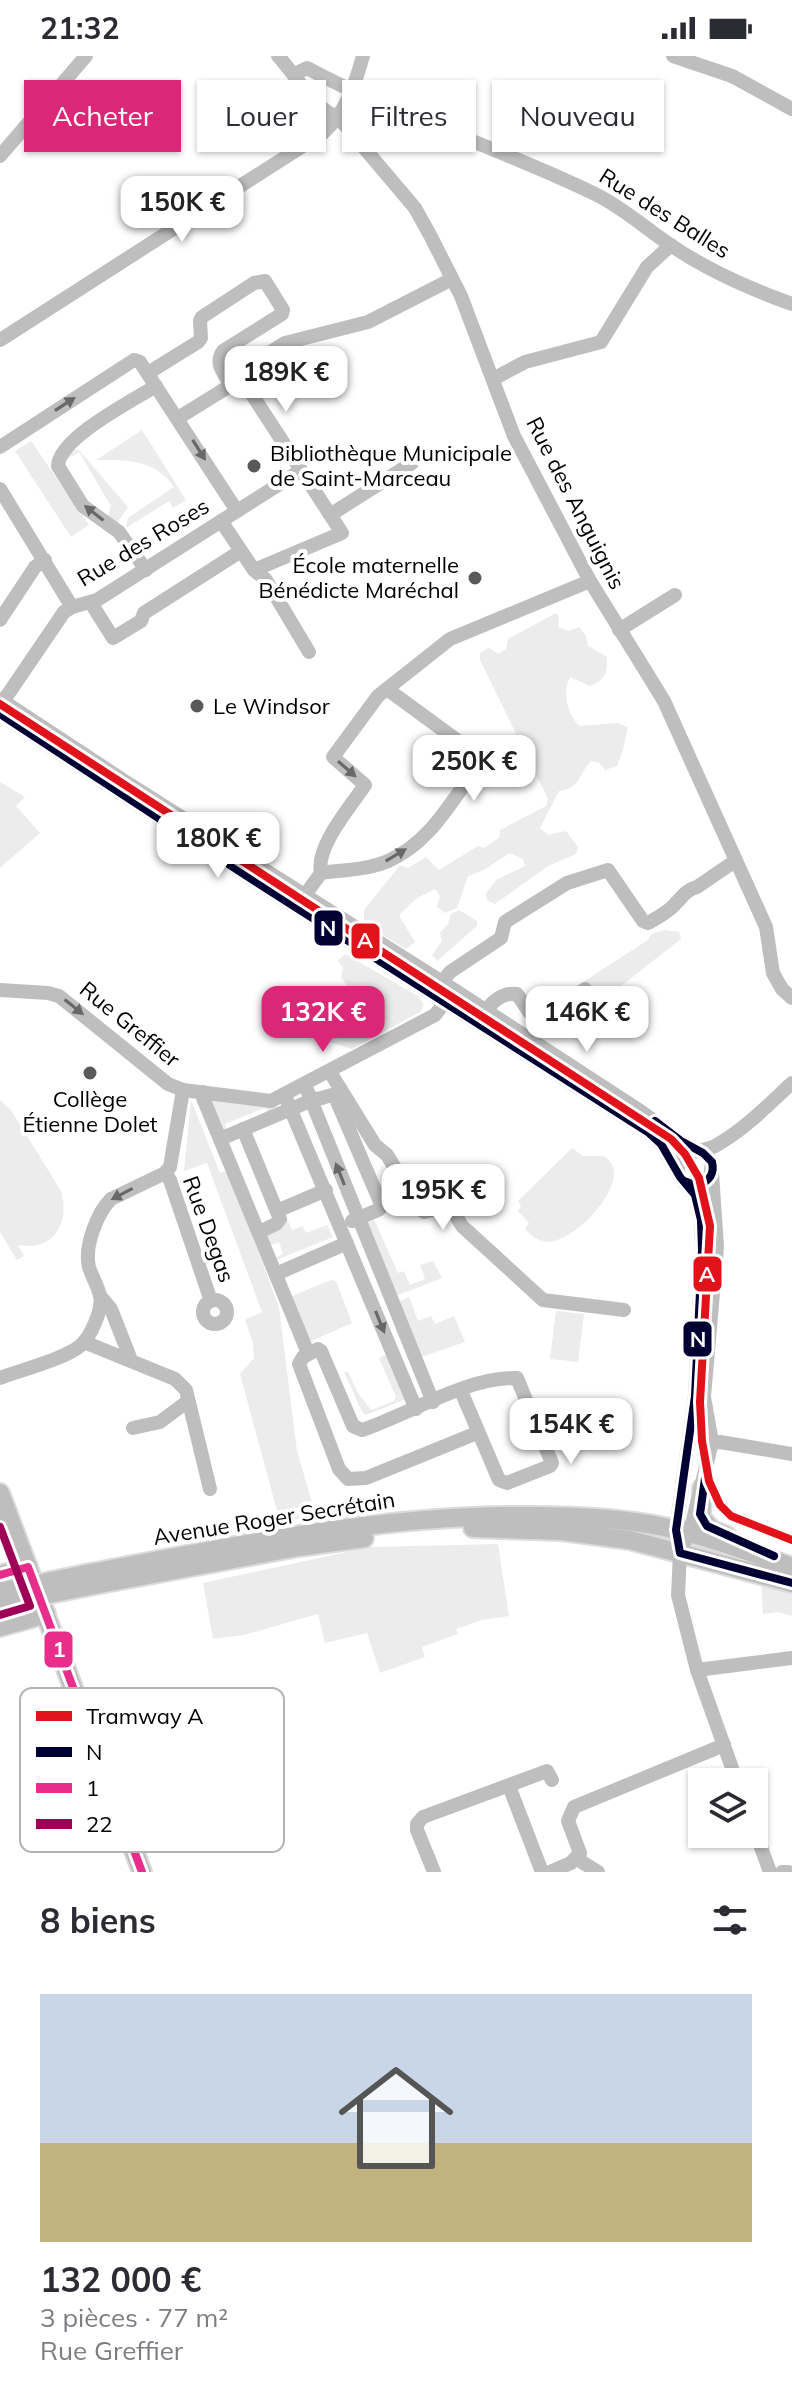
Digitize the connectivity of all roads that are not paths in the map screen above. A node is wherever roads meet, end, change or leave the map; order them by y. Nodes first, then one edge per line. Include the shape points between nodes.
1 (86, 56) edge
2 (278, 56) edge
3 (363, 56) edge
4 (673, 56) edge
5 (295, 74) junction
6 (356, 80) edge
7 (342, 87) edge
8 (792, 109) edge
9 (342, 110) edge
10 (338, 117) junction
11 (476, 142) edge
12 (0, 156) edge
13 (671, 245) junction
14 (452, 279) junction
15 (792, 304) edge
16 (0, 340) edge
17 (148, 374) junction
18 (493, 379) junction
19 (235, 380) junction
20 (178, 418) junction
21 (0, 447) edge
22 (412, 463) dead end
23 (300, 471) junction
24 (0, 489) edge
25 (237, 511) junction
26 (330, 515) junction
27 (221, 521) junction
28 (241, 551) junction
29 (45, 560) junction
30 (146, 570) junction
31 (254, 570) junction
32 (590, 581) junction
33 (675, 595) dead end
34 (91, 603) junction
35 (72, 607) junction
36 (0, 620) edge
37 (619, 630) junction
38 (309, 652) dead end
39 (387, 689) junction
40 (6, 709) edge
41 (735, 861) junction
42 (321, 873) junction
43 (305, 895) junction
44 (585, 989) dead end
45 (0, 990) edge
46 (447, 992) junction
47 (792, 998) edge
48 (486, 1011) junction
49 (330, 1072) junction
50 (792, 1083) edge
51 (183, 1090) junction
52 (203, 1092) junction
53 (309, 1094) junction
54 (288, 1102) junction
55 (243, 1129) junction
56 (735, 1132) junction
57 (220, 1139) junction
58 (700, 1151) junction
59 (713, 1170) junction
60 (165, 1173) junction
61 (681, 1176) junction
62 (326, 1190) junction
63 (277, 1211) junction
64 (358, 1219) junction
65 (340, 1226) junction
66 (259, 1232) junction
67 (347, 1243) junction
68 (276, 1274) junction
69 (387, 1287) junction
70 (369, 1295) junction
71 (101, 1297) junction
72 (211, 1301) dead end
73 (624, 1310) dead end
74 (84, 1342) junction
75 (308, 1353) junction
76 (131, 1360) junction
77 (0, 1378) edge
78 (461, 1391) junction
79 (188, 1401) junction
80 (433, 1402) junction
81 (416, 1409) junction
82 (133, 1428) dead end
83 (477, 1433) junction
84 (712, 1442) junction
85 (690, 1444) junction
86 (792, 1454) edge
87 (702, 1488) junction
88 (210, 1489) dead end
89 (0, 1493) edge
90 (681, 1540) junction
91 (28, 1567) junction
92 (787, 1573) edge
93 (0, 1575) edge
94 (88, 1580) junction
95 (0, 1592) edge
96 (0, 1604) edge
97 (46, 1614) junction
98 (0, 1627) edge
99 (792, 1658) edge
100 (697, 1670) junction
101 (74, 1688) edge
102 (724, 1745) junction
103 (732, 1768) edge
104 (552, 1780) dead end
105 (509, 1786) junction
106 (761, 1848) edge
107 (135, 1852) edge
108 (577, 1859) junction
109 (142, 1872) edge
110 (434, 1872) edge
111 (542, 1872) edge
112 (550, 1872) edge
113 (598, 1872) edge
114 (770, 1872) edge

1 - 12 street
2 - 5 street, Rue des Anguignis
3 - 6 street
4 - 8 street via 732,76
5 - 7 street, Rue des Balles via 307,68
5 - 10 street, Rue des Anguignis via 320,105
9 - 10 street
10 - 14 street, Rue des Anguignis via 415,208
10 - 16 street via 323,133
11 - 13 street, Rue des Balles via 625,210
13 - 15 street, Rue des Balles via 746,287
13 - 18 street via 647,267 601,342 525,362
14 - 18 street, Rue des Anguignis
14 - 19 street via 368,322 285,343
17 - 19 street via 198,342 202,317 265,281 283,307 282,314 223,351 219,367
17 - 20 street
21 -> 17 street via 134,360
30 -> 17 street via 119,532 83,506 58,459
18 - 32 street, Rue des Anguignis via 514,436
19 - 20 street
19 - 23 street
20 -> 25 street
22 - 26 street
23 - 25 street, Rue des Roses
23 - 26 street
24 - 29 street
25 - 27 street, Rue des Roses
26 - 31 street via 342,533
27 - 28 street
27 - 30 street, Rue des Roses
28 - 31 street
28 - 34 street via 113,638
29 - 35 street
29 - 36 street
30 - 34 street, Rue des Roses
31 - 38 street via 266,580
32 - 37 street, Rue des Anguignis
32 - 39 street via 450,639
33 - 37 street
34 - 35 street, Rue des Roses
35 - 40 street, Rue des Roses via 28,667 18,698
37 - 41 street, Rue des Anguignis via 664,701
39 -> 42 street via 333,757 365,785 327,841
42 -> 39 street via 389,861 433,829 477,767 473,752
40 - 43 street
40 - 46 street
41 - 46 street, Rue Greffier via 648,923 608,870 567,883 505,922 501,938 450,972
41 - 47 street, Rue des Anguignis via 766,927 773,973
42 - 43 street
43 - 46 street
44 - 48 street via 562,1005 563,1016 545,1028 517,994 495,1001
45 -> 51 street, Rue Greffier via 59,996 168,1084
46 - 48 street
46 - 49 street, Rue Greffier via 435,1015
46 - 61 street via 649,1133
48 - 58 street
49 - 53 street, Rue Greffier
49 - 73 street via 420,1209 442,1207 455,1214 543,1300
50 - 56 street
51 - 52 street, Rue Greffier
51 - 60 street via 173,1160
52 - 54 street, Rue Greffier
52 - 57 street
53 - 54 street, Rue Greffier
64 -> 53 street
53 - 64 street via 336,1099 381,1204
54 - 55 street
54 - 62 street
55 - 57 street
55 - 63 street
56 - 58 street
56 - 59 street
57 - 66 street
58 - 59 street via 709,1157
58 - 61 street via 683,1156
59 - 61 street via 700,1185
59 - 84 street via 717,1247 704,1397
60 -> 71 street via 105,1205 88,1252
60 - 72 street, Rue Degas
61 - 85 street via 697,1202 702,1250
62 - 63 street
62 - 65 street
63 - 66 street via 279,1222
64 - 65 street
64 - 69 street
65 - 67 street
66 - 68 street
67 - 68 street
67 - 70 street
68 - 75 street
69 - 70 street
69 - 80 street
70 -> 81 street
71 - 74 street
71 - 76 street
74 - 76 street
74 - 77 street
75 - 81 street via 321,1351 356,1429
75 - 83 street via 299,1364 300,1373 339,1469 348,1479 366,1478
76 - 79 street via 175,1379
78 - 80 street
78 - 83 street
78 - 83 street via 489,1380 517,1378 552,1463 502,1482
79 - 82 street via 160,1422
79 - 88 street
80 - 81 street
84 - 85 street
84 - 86 street
84 - 87 street
85 - 90 street
87 - 90 street
87 - 92 main road via 700,1514 707,1526
89 - 91 main road
90 - 92 main road, Avenue Roger Secrétain
90 - 94 main road, Avenue Roger Secrétain via 515,1529 411,1531
90 - 94 main road, Avenue Roger Secrétain via 608,1519 428,1518 302,1533
90 - 100 street via 679,1601
91 - 93 main road
91 - 97 main road
94 - 95 main road, Avenue Roger Secrétain, bridge
94 - 96 main road, Avenue Roger Secrétain, bridge
97 - 98 main road
97 - 101 main road
99 - 100 street
100 - 102 street
102 - 103 street
102 - 108 street via 574,1807 568,1821 580,1853
104 - 105 street via 547,1771
105 - 110 street via 423,1817 417,1824
105 - 111 street
106 - 114 street
107 - 109 main road
108 - 112 street
108 - 113 street

